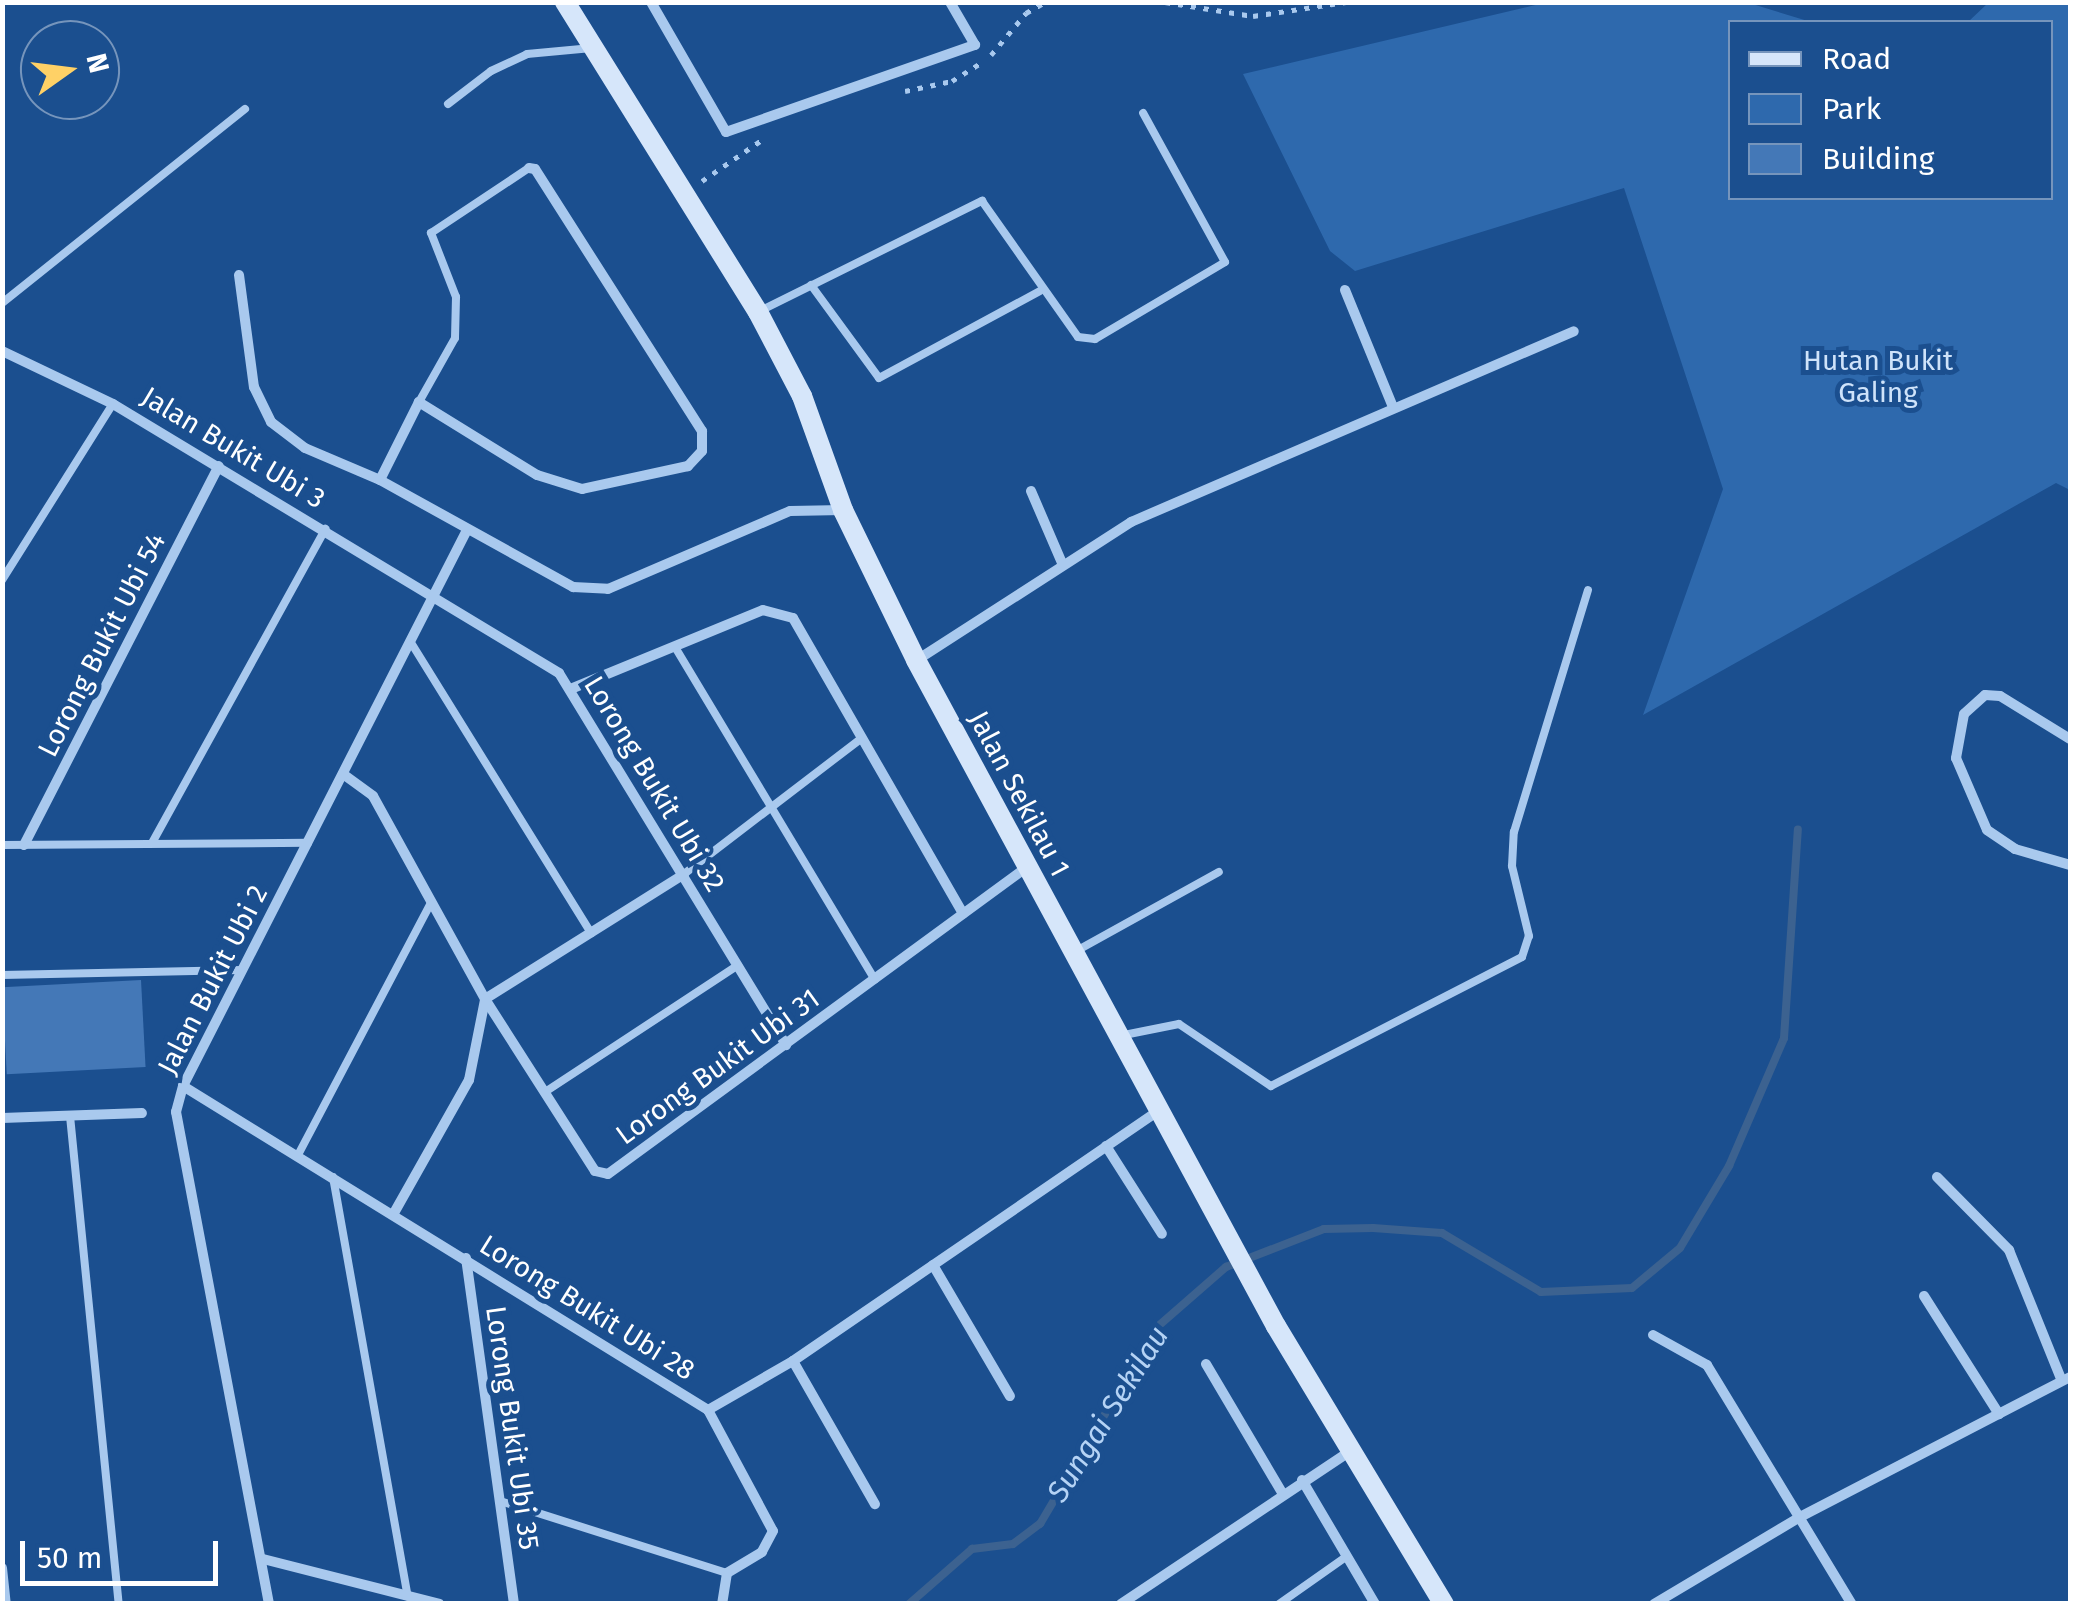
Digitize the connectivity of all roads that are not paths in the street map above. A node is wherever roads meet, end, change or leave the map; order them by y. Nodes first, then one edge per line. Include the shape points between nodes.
1 (565, 2) edge
2 (651, 2) edge
3 (950, 2) edge
4 (592, 48) junction
5 (448, 104) dead end
6 (246, 109) dead end
7 (1144, 114) dead end
8 (529, 168) joint
9 (239, 274) dead end
10 (810, 285) junction
11 (1344, 290) dead end
12 (1040, 291) junction
13 (2, 302) edge
14 (758, 312) junction
15 (1574, 331) dead end
16 (7, 353) edge
17 (2, 368) edge
18 (418, 402) junction
19 (113, 404) junction
20 (1393, 408) junction
21 (219, 466) junction
22 (380, 480) junction
23 (1031, 491) dead end
24 (843, 510) junction
25 (324, 529) junction
26 (466, 532) junction
27 (1062, 563) junction
28 (2, 580) edge
29 (1588, 590) dead end
30 (434, 594) junction
31 (410, 641) junction
32 (675, 647) junction
33 (916, 660) junction
34 (573, 688) junction
35 (862, 738) junction
36 (2070, 739) edge
37 (342, 774) junction
38 (771, 807) junction
39 (308, 842) junction
40 (152, 843) junction
41 (2, 844) edge
42 (24, 845) junction
43 (2070, 864) edge
44 (1028, 867) junction
45 (1218, 872) dead end
46 (684, 874) junction
47 (431, 904) junction
48 (963, 914) junction
49 (591, 933) junction
50 (1074, 952) junction
51 (738, 965) junction
52 (242, 970) junction
53 (2, 976) edge
54 (875, 980) junction
55 (486, 999) junction
56 (1120, 1036) junction
57 (786, 1045) junction
58 (183, 1086) junction
59 (545, 1092) junction
60 (1159, 1110) junction
61 (142, 1113) dead end
62 (70, 1116) junction
63 (2, 1118) edge
64 (1106, 1146) junction
65 (298, 1155) junction
66 (334, 1176) junction
67 (1937, 1176) dead end
68 (394, 1214) junction
69 (1162, 1234) dead end
70 (466, 1258) junction
71 (933, 1265) junction
72 (1924, 1296) dead end
73 (1653, 1335) dead end
74 (793, 1360) junction
75 (1206, 1364) dead end
76 (2066, 1378) edge
77 (1010, 1396) dead end
78 (708, 1410) junction
79 (1999, 1414) junction
80 (1352, 1450) junction
81 (1302, 1480) junction
82 (1283, 1494) junction
83 (500, 1501) junction
84 (875, 1504) dead end
85 (1800, 1516) junction
86 (1348, 1556) junction
87 (263, 1559) junction
88 (2, 1568) edge
89 (727, 1573) junction
90 (408, 1596) junction
91 (6, 1604) edge
92 (119, 1604) edge
93 (269, 1604) edge
94 (439, 1604) edge
95 (514, 1604) edge
96 (722, 1604) edge
97 (1121, 1604) edge
98 (1279, 1604) edge
99 (1375, 1604) edge
100 (1444, 1604) edge
101 (1654, 1604) edge
102 (1852, 1604) edge

1 - 4 street, Jalan Sekilau 1
2 - 3 street via 726,132 975,46
4 - 5 lane via 527,54 490,71
4 - 14 street, Jalan Sekilau 1
6 - 13 lane
7 - 12 lane via 1225,262 1095,339 1078,337
8 - 18 lane via 431,232 456,296 455,338
8 - 18 street via 702,430 702,451 688,466 582,489 537,475
9 - 22 street via 254,388 271,422 304,448
10 - 12 lane via 880,378
10 - 12 lane via 982,200
10 - 14 lane
11 - 20 street
14 - 24 street, Jalan Sekilau 1 via 802,396
15 - 20 street
16 - 17 street
16 - 19 street, Jalan Bukit Ubi 3
18 - 22 street
19 - 21 street, Jalan Bukit Ubi 3
19 - 28 lane
20 - 27 street via 1131,522
21 - 25 street, Jalan Bukit Ubi 3
21 - 42 street, Lorong Bukit Ubi 54
22 - 26 street
23 - 27 street
24 - 26 street via 790,512 608,589 573,587
24 - 33 street, Jalan Sekilau 1
25 - 30 street, Jalan Bukit Ubi 3
25 - 40 lane
26 - 30 street, Jalan Bukit Ubi 2
27 - 33 street
29 - 56 lane via 1514,832 1512,866 1529,936 1522,957 1270,1086 1179,1024
30 - 31 street, Jalan Bukit Ubi 2
30 - 34 street, Lorong Bukit Ubi 32
31 - 37 street, Jalan Bukit Ubi 2
31 - 49 lane
32 - 34 street
32 - 35 street via 778,610 793,618
32 - 38 lane
33 - 44 street, Jalan Sekilau 1
34 - 46 street, Lorong Bukit Ubi 32
35 - 38 lane
35 - 48 street
36 - 43 street via 2000,696 1984,695 1964,714 1956,758 1987,830 2015,849
37 - 39 street, Jalan Bukit Ubi 2
37 - 47 street, Lorong Bukit Ubi 31 via 373,796
38 - 46 lane
38 - 54 lane
39 - 40 lane
39 - 52 street, Jalan Bukit Ubi 2
40 - 42 lane
41 - 42 lane
44 - 48 street, Lorong Bukit Ubi 31
44 - 50 street, Jalan Sekilau 1
45 - 50 lane
46 - 49 street
46 - 51 street, Lorong Bukit Ubi 32
47 - 55 street, Lorong Bukit Ubi 31
47 - 65 lane
48 - 54 street, Lorong Bukit Ubi 31
49 - 55 street
50 - 56 street, Jalan Sekilau 1
51 - 57 street, Lorong Bukit Ubi 32
51 - 59 lane
52 - 53 lane
52 - 58 street, Jalan Bukit Ubi 2
54 - 57 street, Lorong Bukit Ubi 31
55 - 59 street, Lorong Bukit Ubi 31
55 - 68 street via 469,1080
56 - 60 street, Jalan Sekilau 1
57 - 59 street, Lorong Bukit Ubi 31 via 608,1174 595,1171
58 - 65 street, Lorong Bukit Ubi 28
58 - 87 street, Jalan Bukit Ubi 2 via 176,1112
60 - 64 street, Lorong Bukit Ubi 28
60 - 80 street, Jalan Sekilau 1
61 - 62 street
62 - 63 street
62 - 92 lane
64 - 69 street
64 - 71 street, Lorong Bukit Ubi 28
65 - 66 street, Lorong Bukit Ubi 28
66 - 68 street, Lorong Bukit Ubi 28
66 - 90 lane
67 - 76 street via 2010,1250
68 - 70 street, Lorong Bukit Ubi 28
70 - 78 street, Lorong Bukit Ubi 28
70 - 83 street, Lorong Bukit Ubi 35
71 - 74 street, Lorong Bukit Ubi 28
71 - 77 street
72 - 79 street
73 - 85 street via 1707,1365
74 - 78 street, Lorong Bukit Ubi 28
74 - 84 street
75 - 82 street
76 - 79 street
78 - 89 street via 773,1531 762,1552
79 - 85 street
80 - 81 street
80 - 100 street, Jalan Sekilau 1
81 - 82 street
81 - 86 street
82 - 97 street
83 - 89 lane
83 - 95 street, Lorong Bukit Ubi 35
85 - 101 street
85 - 102 street
86 - 98 lane
86 - 99 street
87 - 90 street
87 - 93 street, Jalan Bukit Ubi 2
88 - 91 street
89 - 96 street
90 - 94 street

